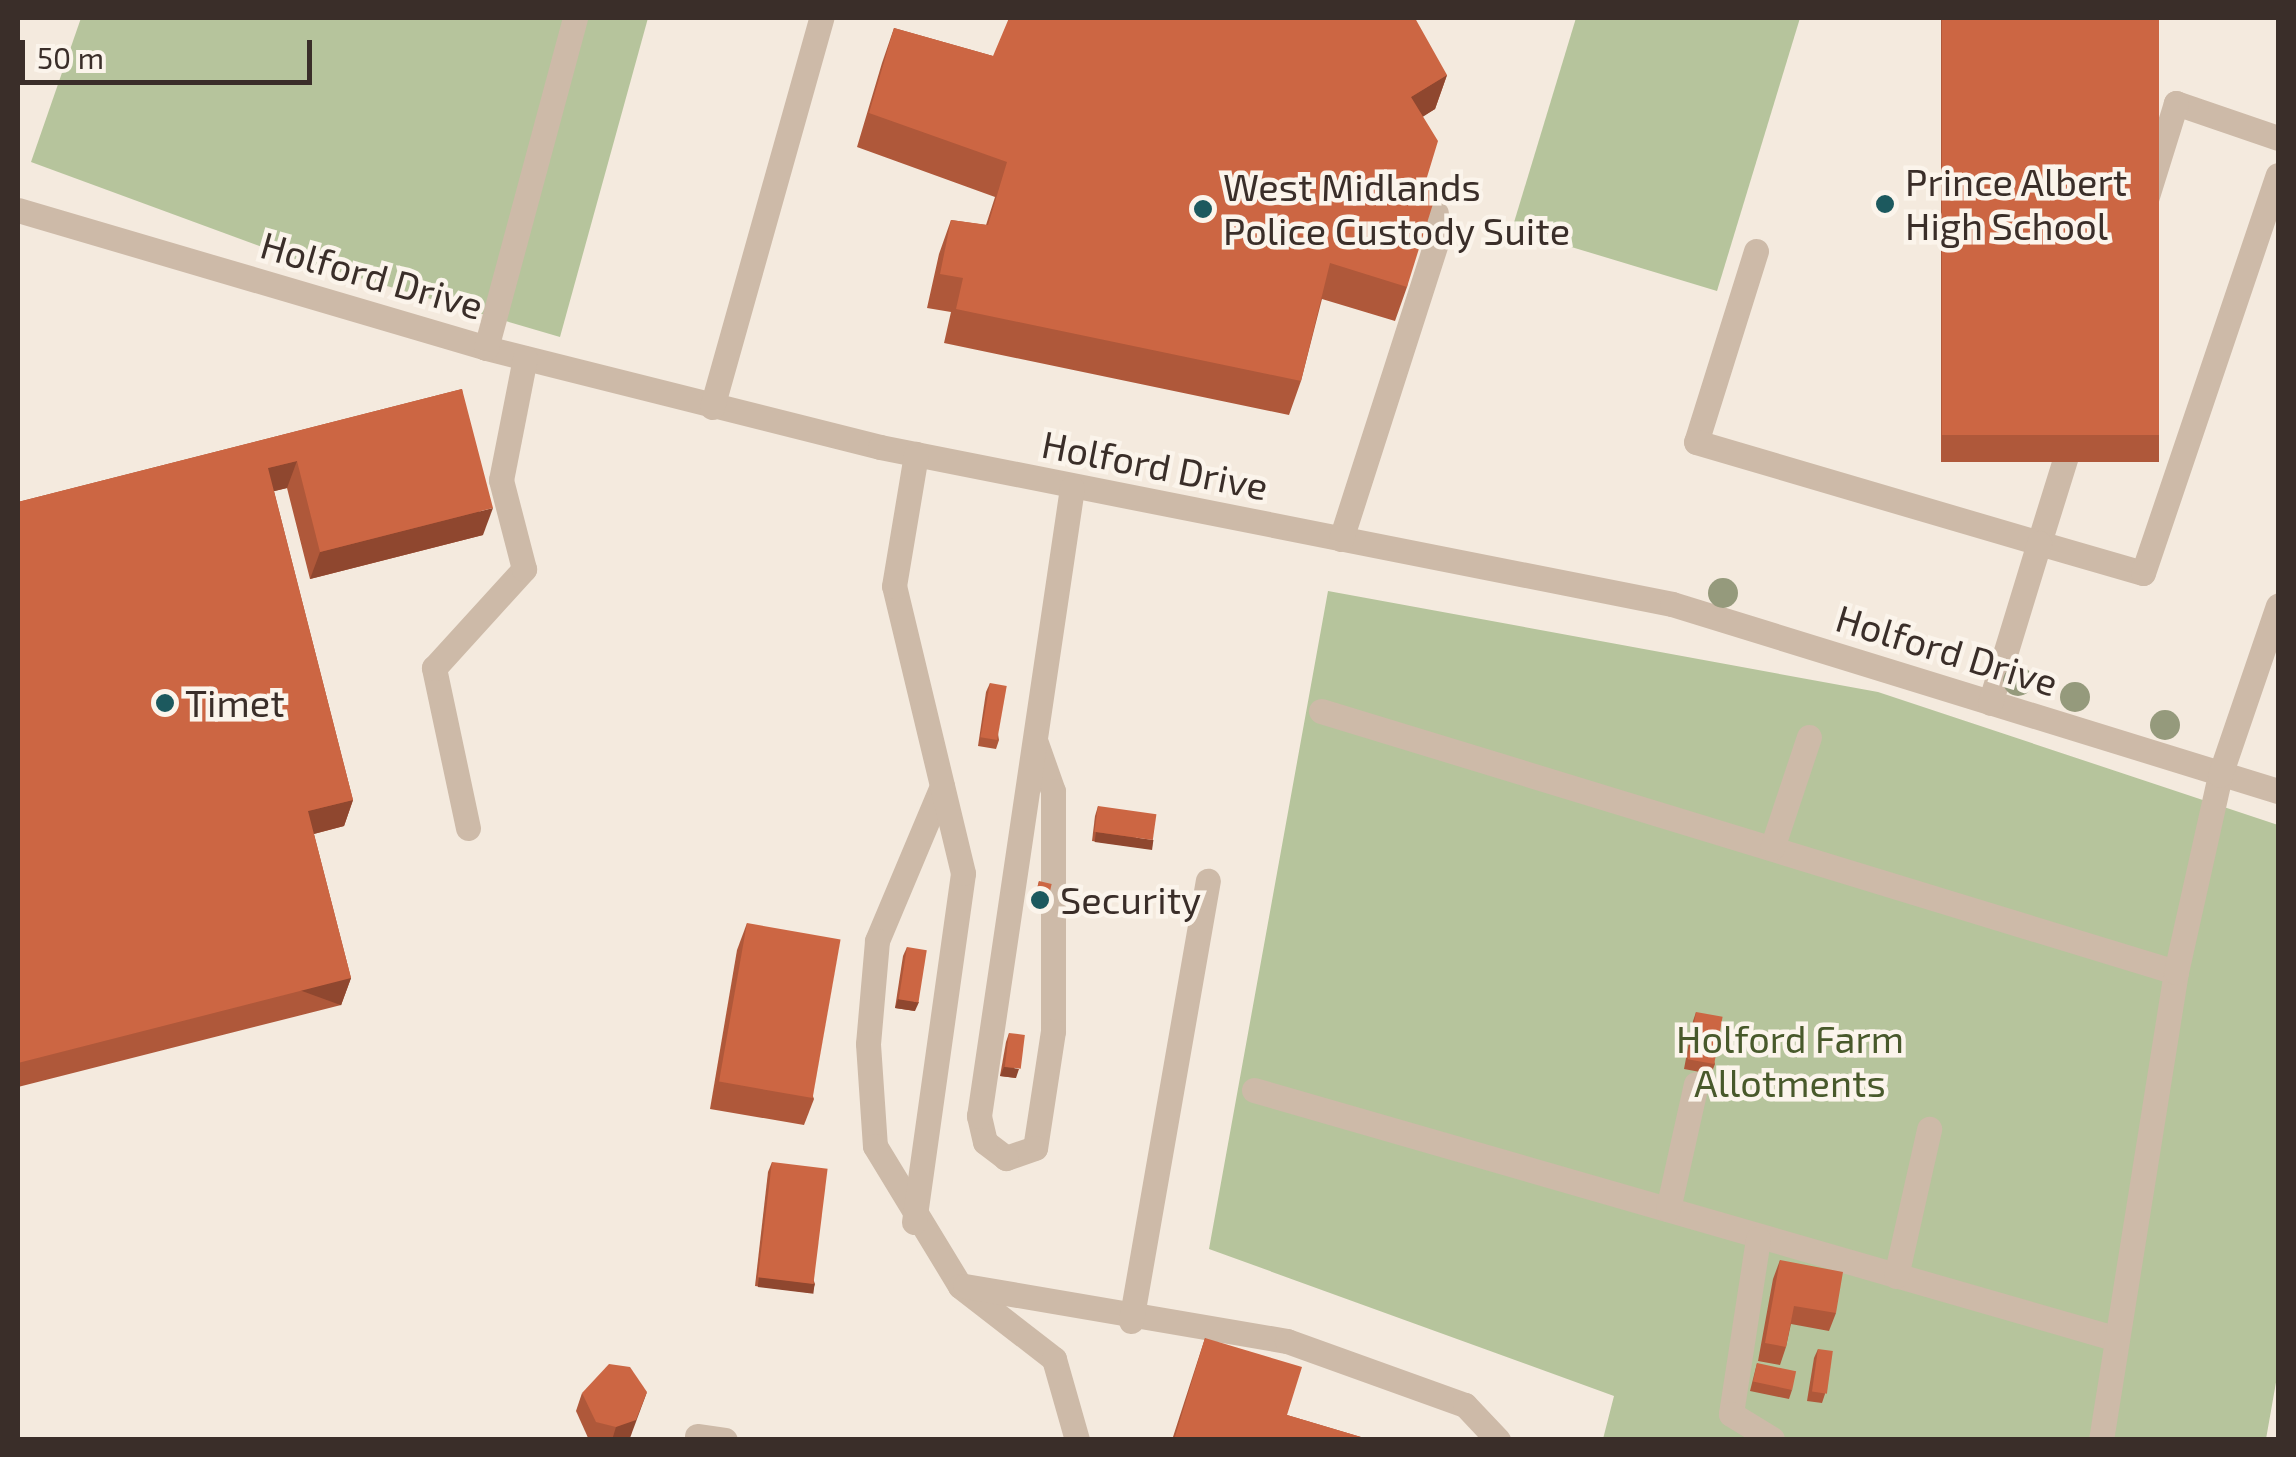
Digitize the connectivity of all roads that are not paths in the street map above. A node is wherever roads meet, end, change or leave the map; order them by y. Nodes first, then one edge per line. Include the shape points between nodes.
1 (575, 18) edge
2 (821, 18) edge
3 (2278, 138) edge
4 (2278, 175) edge
5 (18, 210) edge
6 (1436, 213) edge
7 (1756, 251) dead end
8 (486, 348) junction
9 (526, 358) junction
10 (712, 407) junction
11 (916, 454) junction
12 (1072, 488) junction
13 (1341, 539) junction
14 (2039, 543) junction
15 (2278, 606) edge
16 (1990, 703) junction
17 (1321, 712) dead end
18 (1809, 738) dead end
19 (1036, 743) junction
20 (2220, 774) junction
21 (944, 782) junction
22 (2278, 791) edge
23 (468, 828) dead end
24 (1772, 848) junction
25 (1208, 881) dead end
26 (2176, 972) junction
27 (1696, 1084) dead end
28 (1254, 1090) dead end
29 (1929, 1129) dead end
30 (1668, 1210) junction
31 (914, 1222) junction
32 (1758, 1239) junction
33 (1896, 1276) junction
34 (960, 1286) junction
35 (1132, 1321) junction
36 (2118, 1339) junction
37 (697, 1436) dead end
38 (1772, 1439) edge
39 (725, 1440) edge
40 (1077, 1440) edge
41 (1498, 1440) edge
42 (2101, 1440) edge

1 - 8 street
2 - 10 street
3 - 14 street via 2176,102
4 - 14 street via 2144,572
5 - 8 street, Holford Drive
6 - 13 street via 1438,238
7 - 14 street via 1696,442
8 - 9 street, Holford Drive
9 - 10 street, Holford Drive
9 - 23 street via 501,480 524,569 434,668
10 - 11 street, Holford Drive
11 - 12 street, Holford Drive
11 - 21 street via 894,586
12 - 13 street, Holford Drive
12 - 19 street
13 - 16 street, Holford Drive via 1672,604
14 - 16 street
15 - 20 street
16 - 20 street, Holford Drive
17 - 24 street
18 - 24 street
19 - 19 street via 1055,829 1053,1031 1035,1148 1006,1158 985,1142 979,1116
20 - 22 street, Holford Drive
20 - 26 street
21 - 31 street via 962,872
21 - 31 street via 877,941 868,1044 875,1146
24 - 26 street
25 - 35 street
26 - 36 street
27 - 30 street
28 - 30 street
29 - 33 street
30 - 32 street
31 - 34 street
32 - 33 street
32 - 38 street via 1731,1414
33 - 36 street
34 - 35 street
34 - 40 street via 1054,1359
35 - 41 street via 1287,1340 1466,1404
36 - 42 street
37 - 39 street

